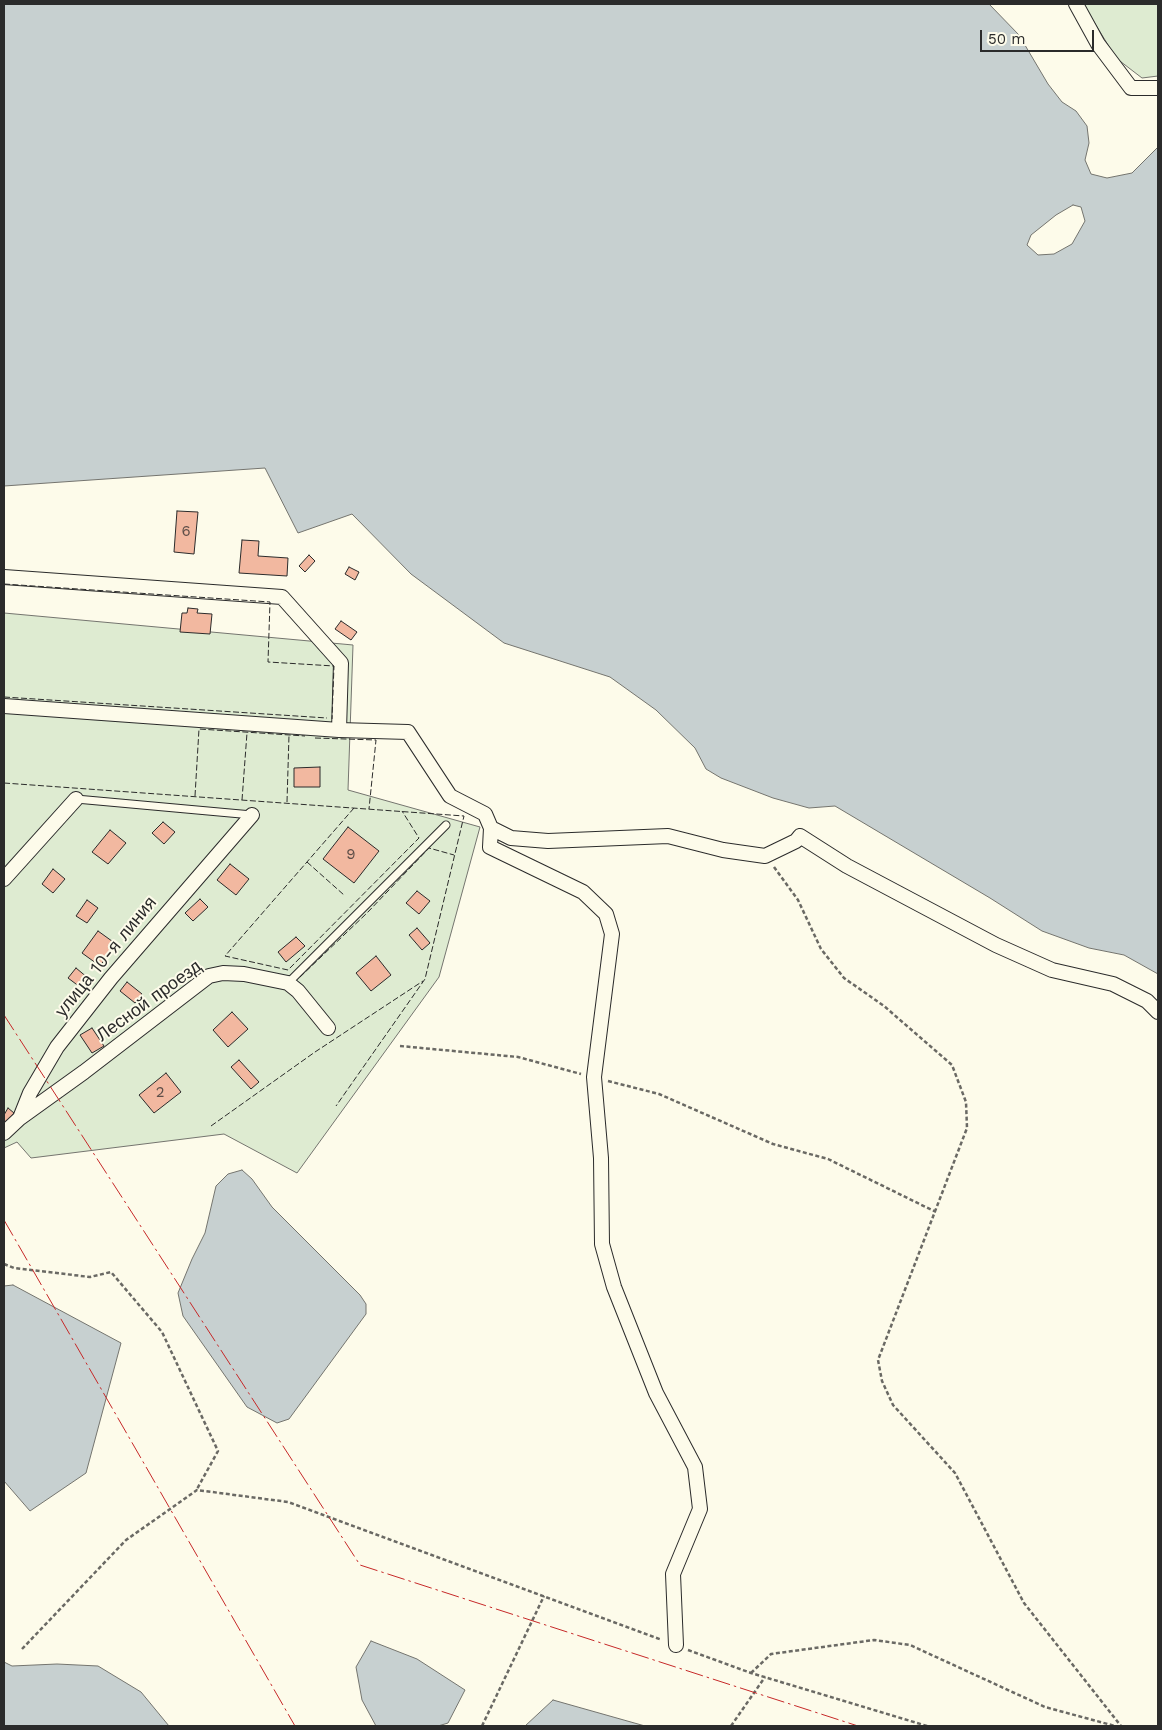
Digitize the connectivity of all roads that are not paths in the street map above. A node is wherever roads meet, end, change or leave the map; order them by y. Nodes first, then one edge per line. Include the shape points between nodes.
1 (1076, 4) edge
2 (1158, 88) edge
3 (4, 577) edge
4 (4, 706) edge
5 (339, 730) junction
6 (76, 799) joint
7 (252, 815) joint
8 (446, 825) dead end
9 (491, 828) junction
10 (4, 879) edge
11 (288, 983) junction
12 (1158, 1012) edge
13 (328, 1028) dead end
14 (20, 1118) junction
15 (4, 1133) edge
16 (676, 1646) road end

1 - 2 street via 1098,44 1131,88
3 - 5 street via 282,597 341,663
4 - 5 street
5 - 9 street via 408,732 450,796 485,814
6 - 7 lane
6 - 10 street
7 - 14 street, улица 10-я линия via 123,964 57,1047 30,1093
8 - 11 lane
9 - 12 street via 510,838 548,841 668,836 723,850 765,856 800,836 847,866 996,945 1052,970 1113,984 1147,1001
9 - 16 street via 490,847 583,892 606,914 612,934 594,1077 602,1244 614,1287 653,1384 694,1467 700,1509 674,1574
11 - 13 street
11 - 14 street, Лесной проезд via 244,974 208,976
14 - 15 street, улица 10-я линия

